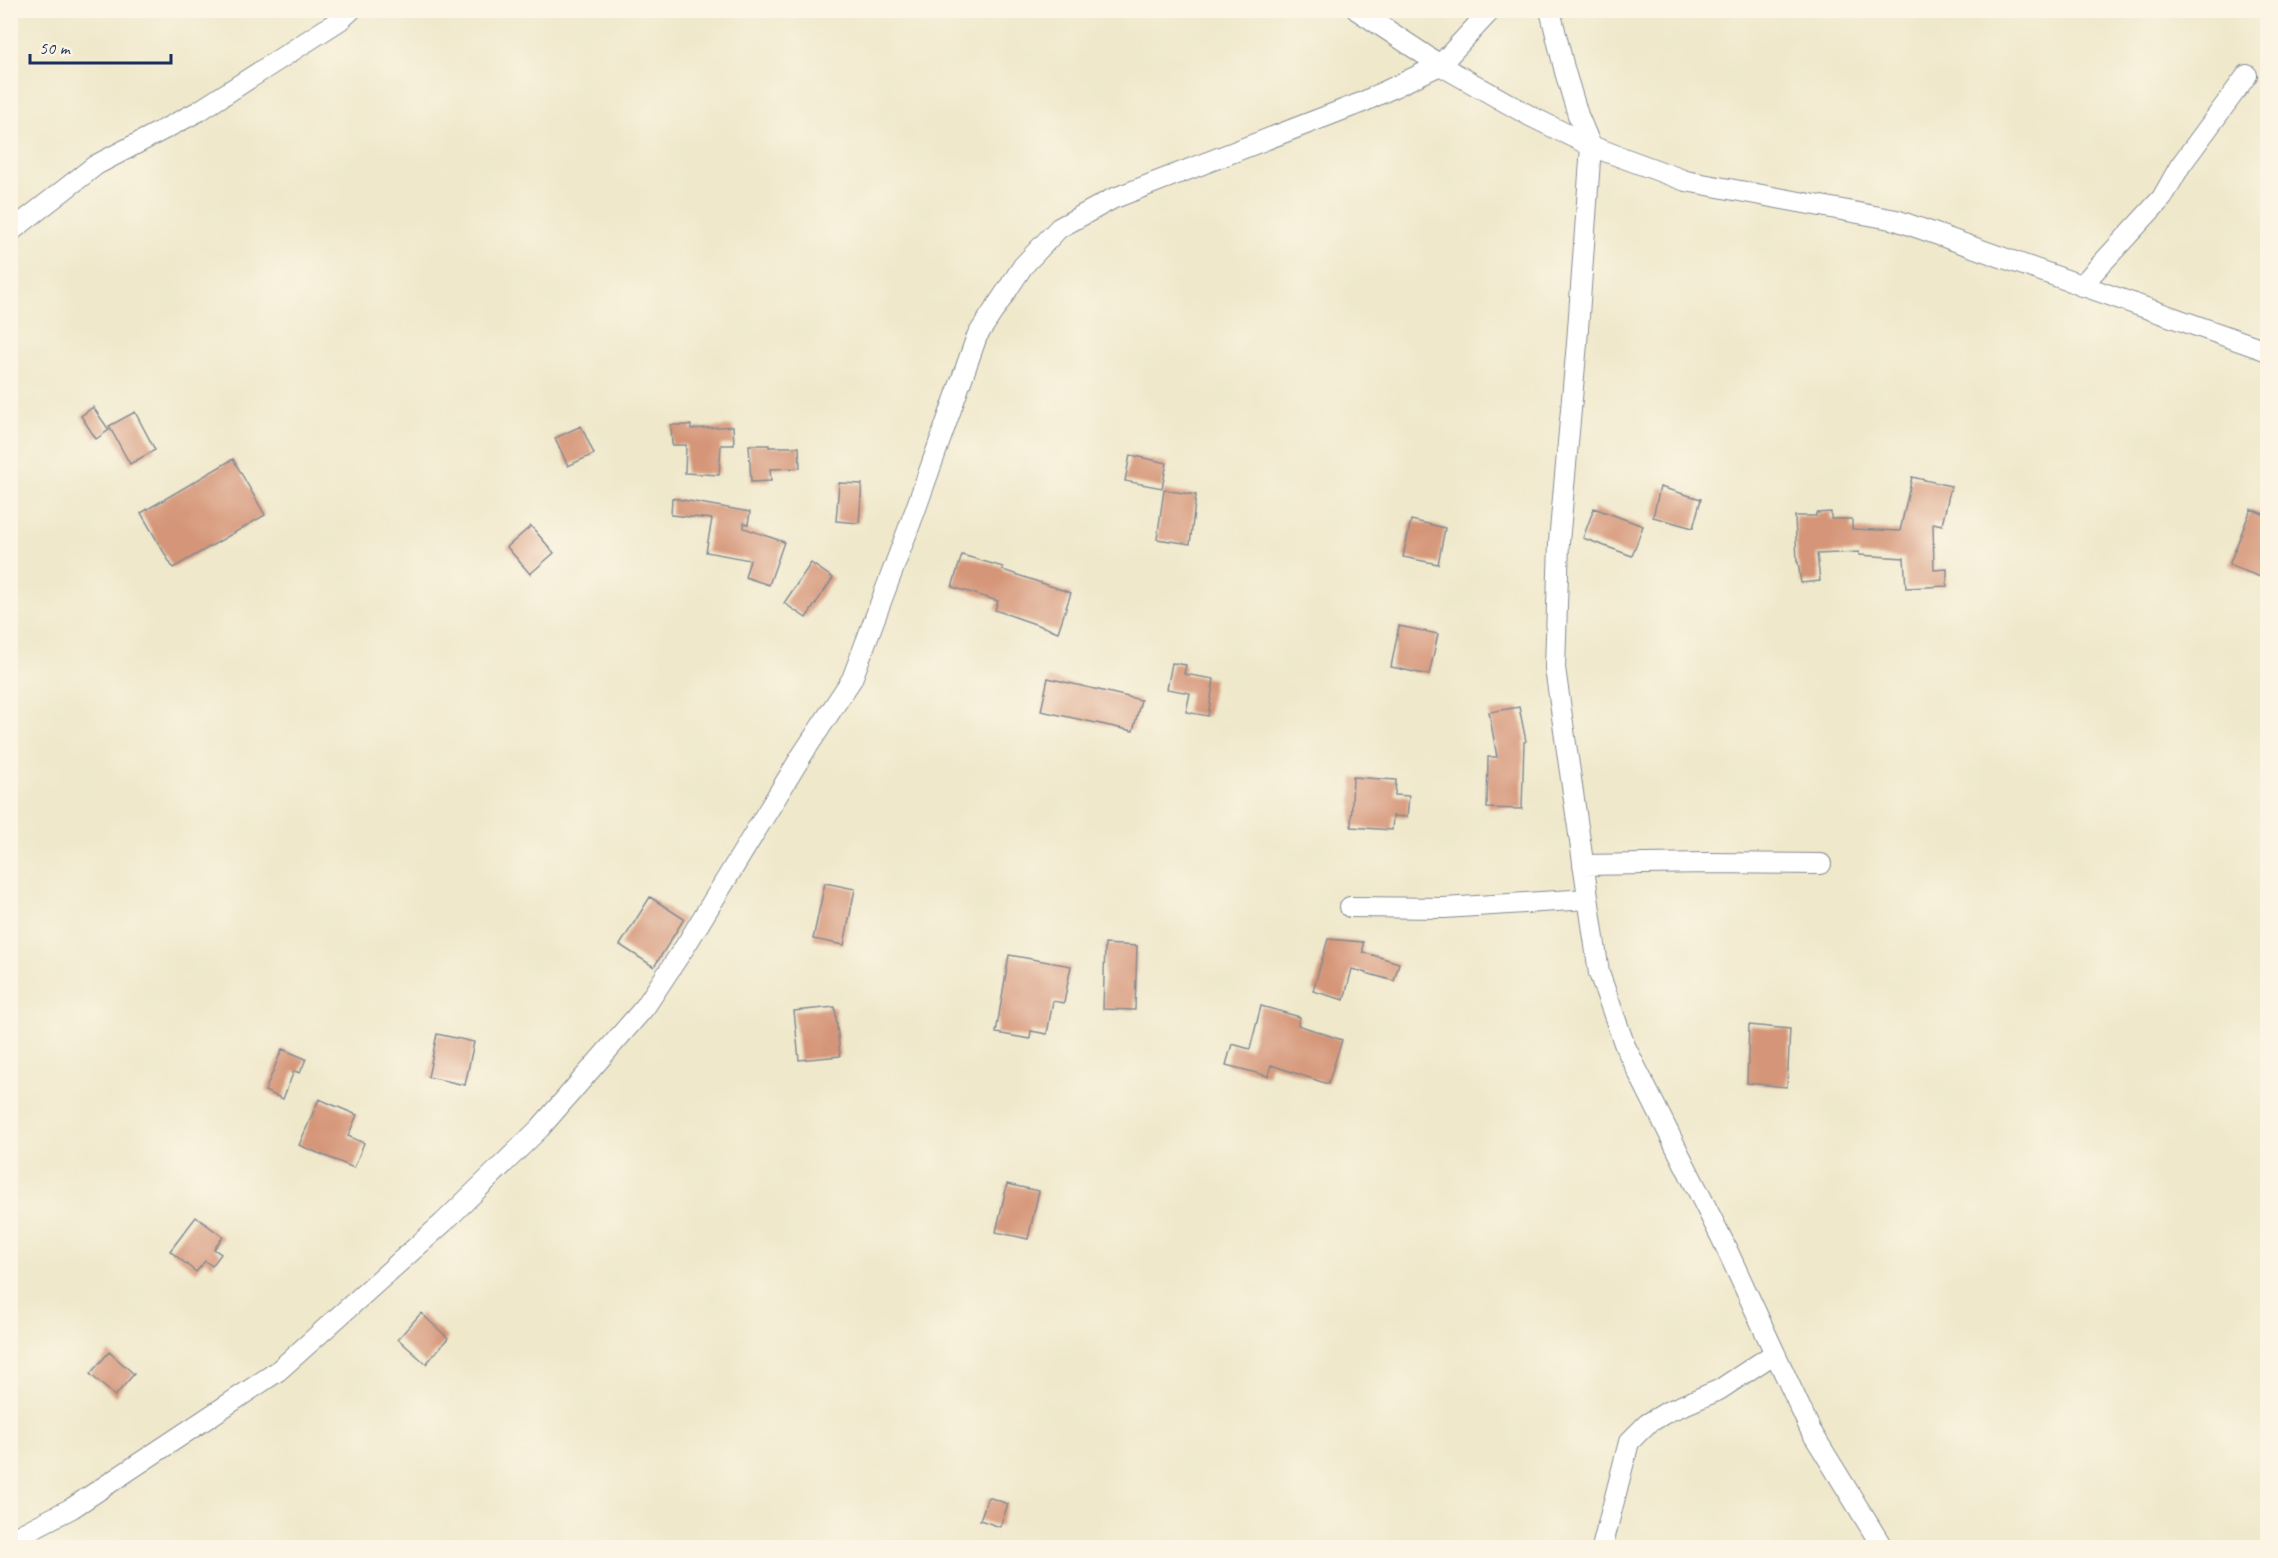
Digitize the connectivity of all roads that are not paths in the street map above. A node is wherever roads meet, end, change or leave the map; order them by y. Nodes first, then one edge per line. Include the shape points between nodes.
1 (351, 10) edge
2 (1357, 10) edge
3 (1491, 10) edge
4 (1550, 10) edge
5 (1440, 65) junction
6 (2247, 75) dead end
7 (1591, 146) junction
8 (10, 232) edge
9 (2081, 286) junction
10 (2268, 351) edge
11 (1821, 864) dead end
12 (1584, 865) junction
13 (1588, 899) junction
14 (1350, 906) dead end
15 (1775, 1353) junction
16 (10, 1540) edge
17 (1602, 1548) edge
18 (1883, 1548) edge

1 - 8 street via 199,111 96,165
2 - 5 street
3 - 5 street
4 - 7 street via 1565,72
5 - 7 street
5 - 16 street via 1363,102 1112,199 1059,228 1023,266 976,336 852,678 645,1006 532,1136 443,1223 278,1371 72,1508
6 - 9 street via 2180,166 2162,198
7 - 9 street via 1686,182 1896,220
7 - 12 street via 1559,542 1555,668
9 - 10 street
11 - 12 street
12 - 13 street
13 - 14 street via 1444,908
13 - 15 street via 1599,973 1625,1046
15 - 17 street via 1719,1390 1647,1424 1629,1442
15 - 18 street via 1811,1431

